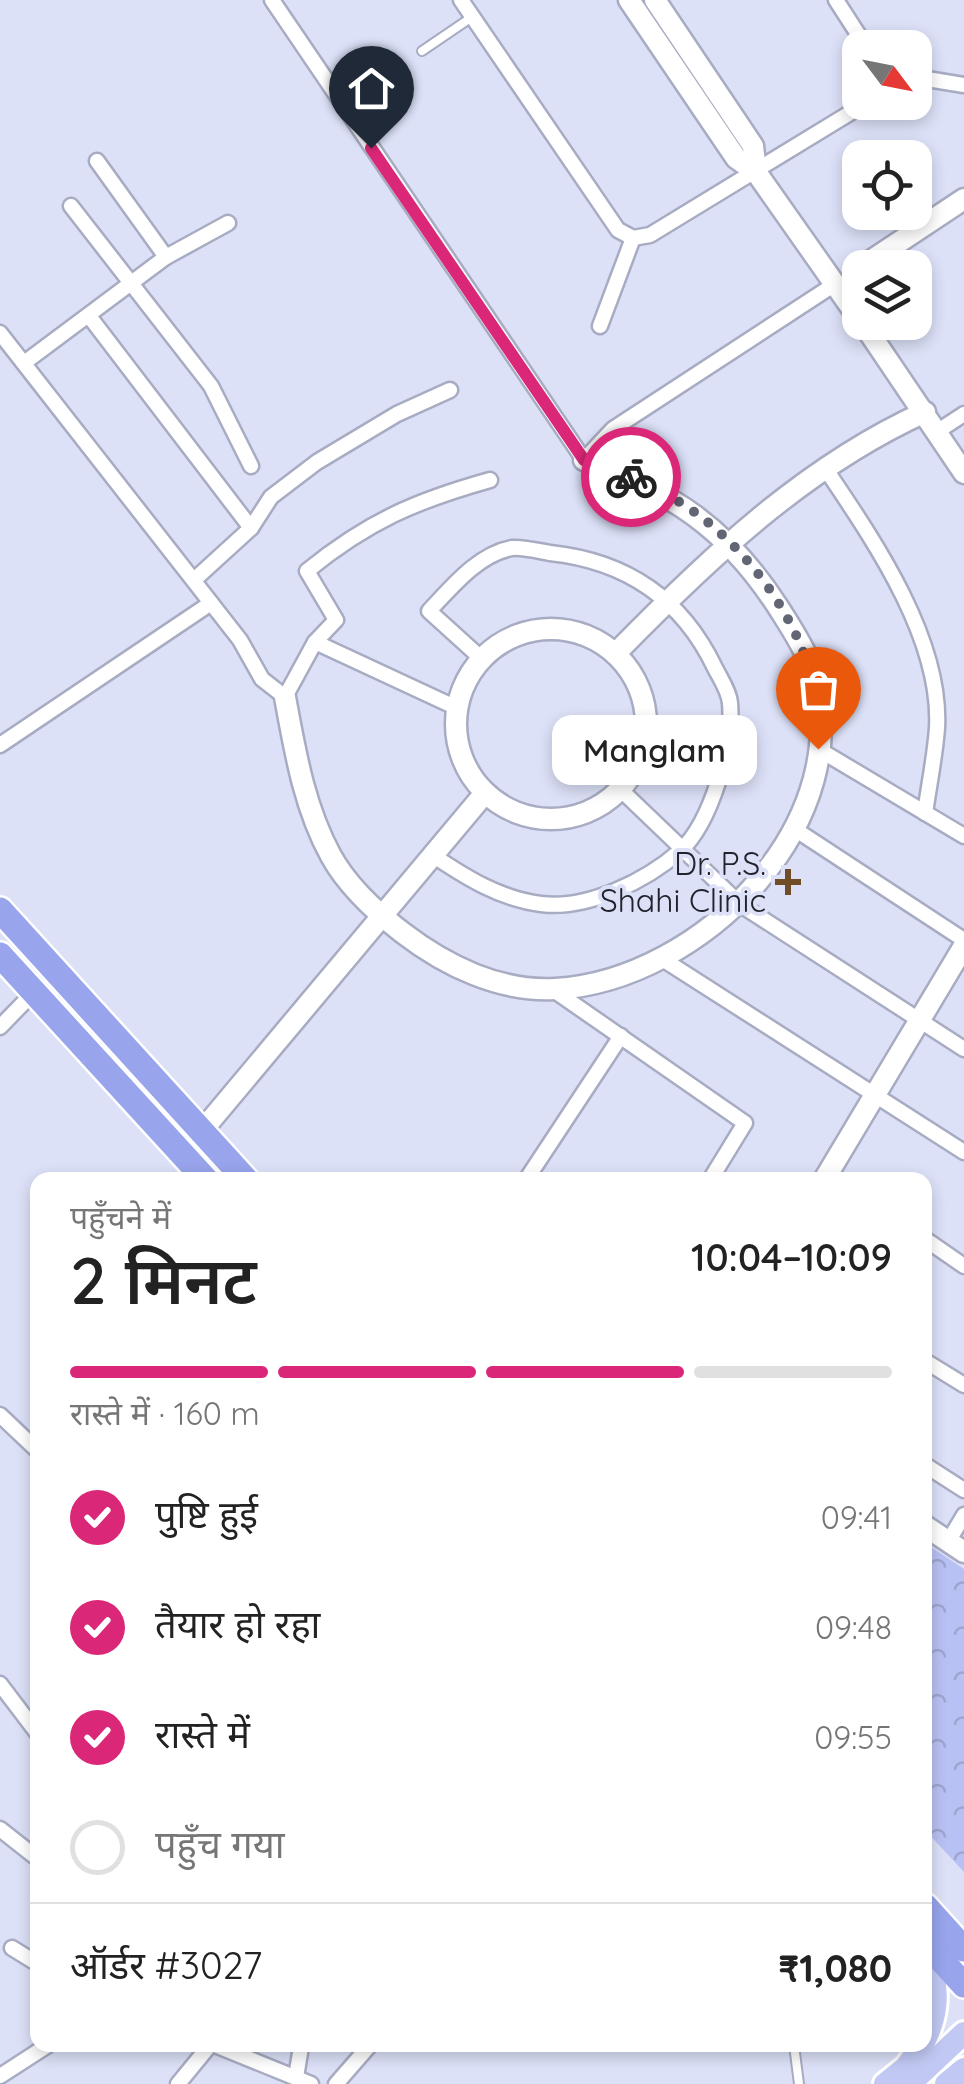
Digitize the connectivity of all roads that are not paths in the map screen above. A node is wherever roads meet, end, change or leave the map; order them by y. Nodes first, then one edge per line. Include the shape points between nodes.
1 (272, 0) edge
2 (461, 0) edge
3 (629, 0) edge
4 (655, 0) edge
5 (836, 0) edge
6 (472, 17) junction
7 (855, 30) edge
8 (422, 50) dead end
9 (932, 80) edge
10 (964, 85) edge
11 (842, 118) edge
12 (96, 161) dead end
13 (756, 172) junction
14 (964, 198) edge
15 (70, 206) dead end
16 (228, 222) dead end
17 (633, 238) junction
18 (887, 250) edge
19 (166, 257) junction
20 (842, 280) edge
21 (132, 284) junction
22 (835, 284) junction
23 (842, 294) edge
24 (89, 316) junction
25 (600, 326) dead end
26 (0, 333) edge
27 (874, 340) edge
28 (24, 363) junction
29 (450, 390) dead end
30 (925, 412) junction
31 (964, 414) edge
32 (938, 431) junction
33 (584, 460) junction
34 (251, 466) dead end
35 (826, 468) junction
36 (964, 472) edge
37 (490, 480) dead end
38 (251, 528) junction
39 (729, 542) junction
40 (194, 580) junction
41 (668, 600) junction
42 (211, 603) junction
43 (315, 642) junction
44 (616, 654) junction
45 (482, 659) junction
46 (286, 697) junction
47 (457, 708) junction
48 (0, 745) edge
49 (818, 749) junction
50 (620, 789) junction
51 (485, 793) junction
52 (924, 812) junction
53 (794, 828) junction
54 (964, 836) edge
55 (682, 849) junction
56 (431, 854) junction
57 (741, 905) junction
58 (0, 910) edge
59 (380, 914) junction
60 (964, 943) edge
61 (0, 955) edge
62 (664, 960) junction
63 (552, 989) junction
64 (34, 992) junction
65 (920, 1022) junction
66 (105, 1026) junction
67 (0, 1027) edge
68 (620, 1036) junction
69 (80, 1045) junction
70 (964, 1050) edge
71 (878, 1096) junction
72 (201, 1132) junction
73 (180, 1152) junction
74 (964, 1152) edge
75 (199, 1172) edge
76 (238, 1172) edge
77 (531, 1172) edge
78 (715, 1172) edge
79 (834, 1172) edge
80 (932, 1245) edge
81 (964, 1266) edge
82 (932, 1365) edge
83 (964, 1384) edge
84 (0, 1415) edge
85 (30, 1444) edge
86 (932, 1469) edge
87 (964, 1490) edge
88 (964, 1515) edge
89 (932, 1531) edge
90 (956, 1547) edge
91 (0, 1684) edge
92 (30, 1723) edge
93 (0, 1829) edge
94 (30, 1853) edge
95 (932, 1914) edge
96 (12, 1948) dead end
97 (964, 1949) edge
98 (932, 1950) edge
99 (30, 1959) edge
100 (932, 1973) edge
101 (964, 1986) edge
102 (932, 2019) edge
103 (964, 2033) edge
104 (37, 2052) edge
105 (206, 2052) edge
106 (230, 2052) edge
107 (300, 2052) edge
108 (364, 2052) edge
109 (795, 2052) edge
110 (917, 2052) edge
111 (964, 2069) edge
112 (0, 2076) edge
113 (296, 2077) junction
114 (178, 2084) edge
115 (311, 2084) edge
116 (336, 2084) edge
117 (800, 2084) edge
118 (885, 2084) edge
119 (910, 2084) edge
120 (946, 2084) edge

1 - 33 street
2 - 6 street
3 - 13 street via 736,158
4 - 13 street via 753,146
5 - 7 street
6 - 8 lane
6 - 17 street via 618,230
9 - 10 street
11 - 13 street
12 - 19 street
13 - 17 street via 650,235
13 - 22 street
14 - 18 street
15 - 21 street
16 - 19 street
17 - 25 street
19 - 21 street
20 - 22 street
21 - 24 street
21 - 34 street via 211,386
22 - 23 street
22 - 33 street via 613,429
24 - 28 street
24 - 38 street
26 - 28 street
27 - 30 street
28 - 40 street
29 - 38 street via 317,462 271,497
30 - 32 street
30 - 35 street via 867,438
31 - 32 street
32 - 36 street
33 - 39 street via 692,510
35 - 39 street
35 - 52 street via 894,571 929,669 937,725
37 - 43 street via 416,501 353,533 307,571 336,620
38 - 40 street
39 - 41 street
39 - 49 street via 812,668
40 - 42 street
41 - 44 street
41 - 45 street via 634,576 586,556 512,548 469,569 428,611
41 - 55 street via 701,638 730,700 726,755 708,807
42 - 46 street via 262,679
42 - 48 street
43 - 46 street
43 - 47 street
44 - 45 street via 588,636 556,628 524,632
44 - 50 street via 644,706 641,750
45 - 47 street
46 - 59 street via 298,765 332,859
47 - 51 street via 465,766
49 - 52 street
49 - 53 street
50 - 51 street via 582,812 538,818 509,810
50 - 55 street
51 - 56 street
52 - 54 street
53 - 57 street
53 - 60 street
55 - 56 street via 596,898 544,904 501,894
55 - 57 street
56 - 59 street
57 - 62 street
57 - 65 street
58 - 66 highway
59 - 63 street via 434,957 490,981
59 - 72 street
60 - 65 street
61 - 64 highway
62 - 63 street via 604,982
62 - 71 street
63 - 68 street
64 - 67 street
64 - 69 highway
65 - 70 street
65 - 71 street
66 - 69 highway
66 - 72 highway
68 - 77 street
68 - 78 street via 745,1123
69 - 73 highway
71 - 74 street
71 - 79 street
72 - 73 highway
72 - 76 highway
73 - 75 highway
80 - 81 street
82 - 83 street
84 - 85 street
86 - 87 street
88 - 90 street
89 - 90 street
91 - 92 street
93 - 94 street
95 - 97 highway
96 - 99 street
98 - 101 highway
100 - 102 main road
103 - 119 main road
104 - 112 street
105 - 114 street
106 - 113 street
107 - 113 street
108 - 116 street
109 - 117 lane
110 - 118 main road
111 - 120 main road
113 - 115 street

